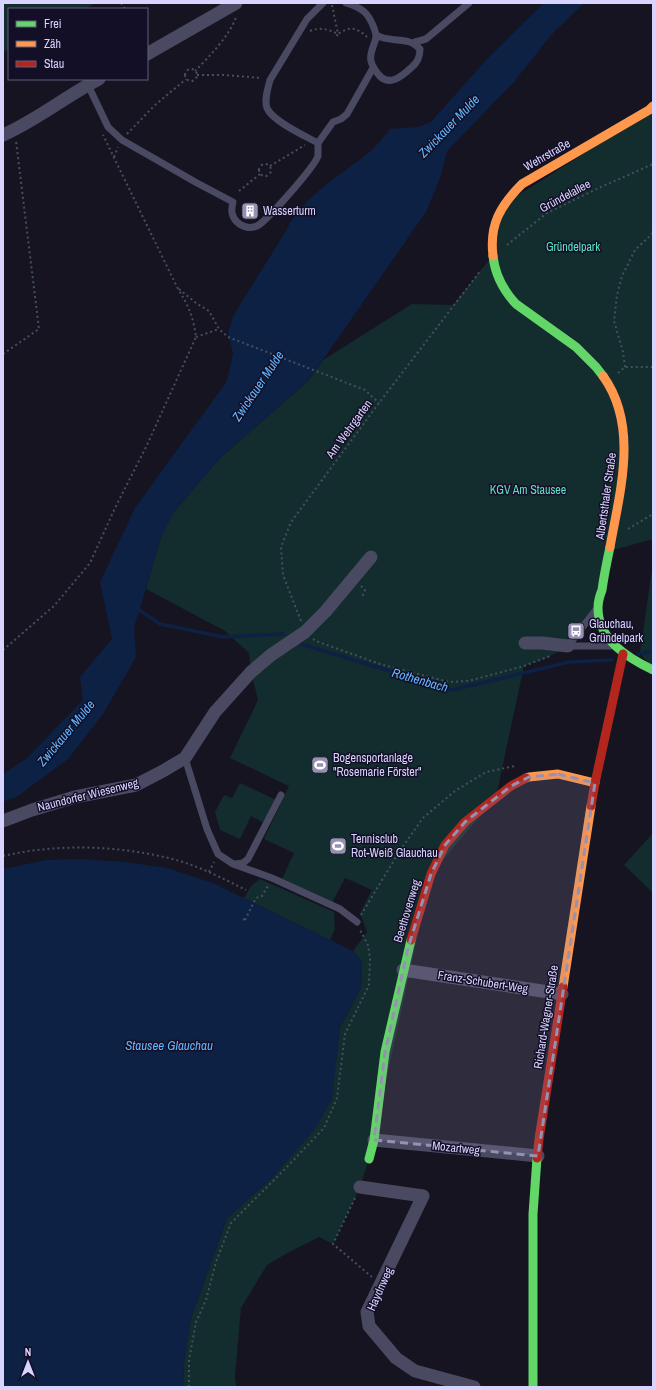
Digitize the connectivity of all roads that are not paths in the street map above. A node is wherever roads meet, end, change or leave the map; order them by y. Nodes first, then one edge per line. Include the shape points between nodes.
1 (322, 3) edge
2 (346, 3) edge
3 (470, 3) edge
4 (236, 8) edge
5 (376, 38) junction
6 (415, 42) junction
7 (148, 53) edge
8 (373, 68) junction
9 (94, 82) edge
10 (653, 106) edge
11 (3, 135) edge
12 (315, 142) junction
13 (493, 255) joint
14 (371, 557) dead end
15 (598, 608) junction
16 (525, 643) dead end
17 (568, 646) junction
18 (614, 646) junction
19 (623, 654) junction
20 (653, 670) edge
21 (185, 758) junction
22 (595, 783) junction
23 (281, 795) dead end
24 (3, 821) edge
25 (233, 864) junction
26 (357, 922) road end
27 (403, 970) junction
28 (562, 994) junction
29 (374, 1140) junction
30 (538, 1156) junction
31 (369, 1159) dead end
32 (360, 1186) road end
33 (474, 1387) edge
34 (533, 1387) edge

1 - 12 lane via 307,19 270,80 266,107 273,117
2 - 5 lane via 366,12
3 - 6 lane via 426,39
4 - 7 street
5 - 6 lane
5 - 8 lane via 370,60
6 - 8 lane via 420,48 420,56 399,78 388,81
8 - 12 lane via 347,114 333,122
9 - 11 street
9 - 12 lane via 108,126 122,140 233,202 232,214 235,220 245,227 257,226 262,222 302,178 318,157
10 - 13 street, Wehrstraße via 522,184 511,194 498,215 492,239
13 - 15 street, Albertsthaler Straße via 500,283 516,304 590,358 608,382 618,404 623,423 625,453
14 - 21 street, Naundorfer Wiesenweg via 305,632 251,672 215,712
15 - 17 lane
15 - 18 street, Albertsthaler Straße via 603,631
16 - 17 street
17 - 18 lane
18 - 19 street, Albertsthaler Straße
19 - 20 street, Albertsthaler Straße
19 - 22 street, Richard-Wagner-Straße
21 - 24 street, Naundorfer Wiesenweg via 136,785 75,797
21 - 25 lane via 207,829 218,854
22 - 27 street, Beethovenweg via 558,774 530,777 511,786 465,822 445,845 431,874
22 - 28 street, Richard-Wagner-Straße
23 - 25 lane via 248,859 243,863
25 - 26 lane via 272,878 340,909
27 - 28 street, Franz-Schubert-Weg
27 - 29 street, Beethovenweg via 385,1052
28 - 30 street, Richard-Wagner-Straße
29 - 30 street, Mozartweg
29 - 31 street, Beethovenweg
30 - 34 street, Richard-Wagner-Straße via 533,1214
32 - 33 street, Haydnweg via 423,1196 367,1312 369,1326 396,1358 415,1371

